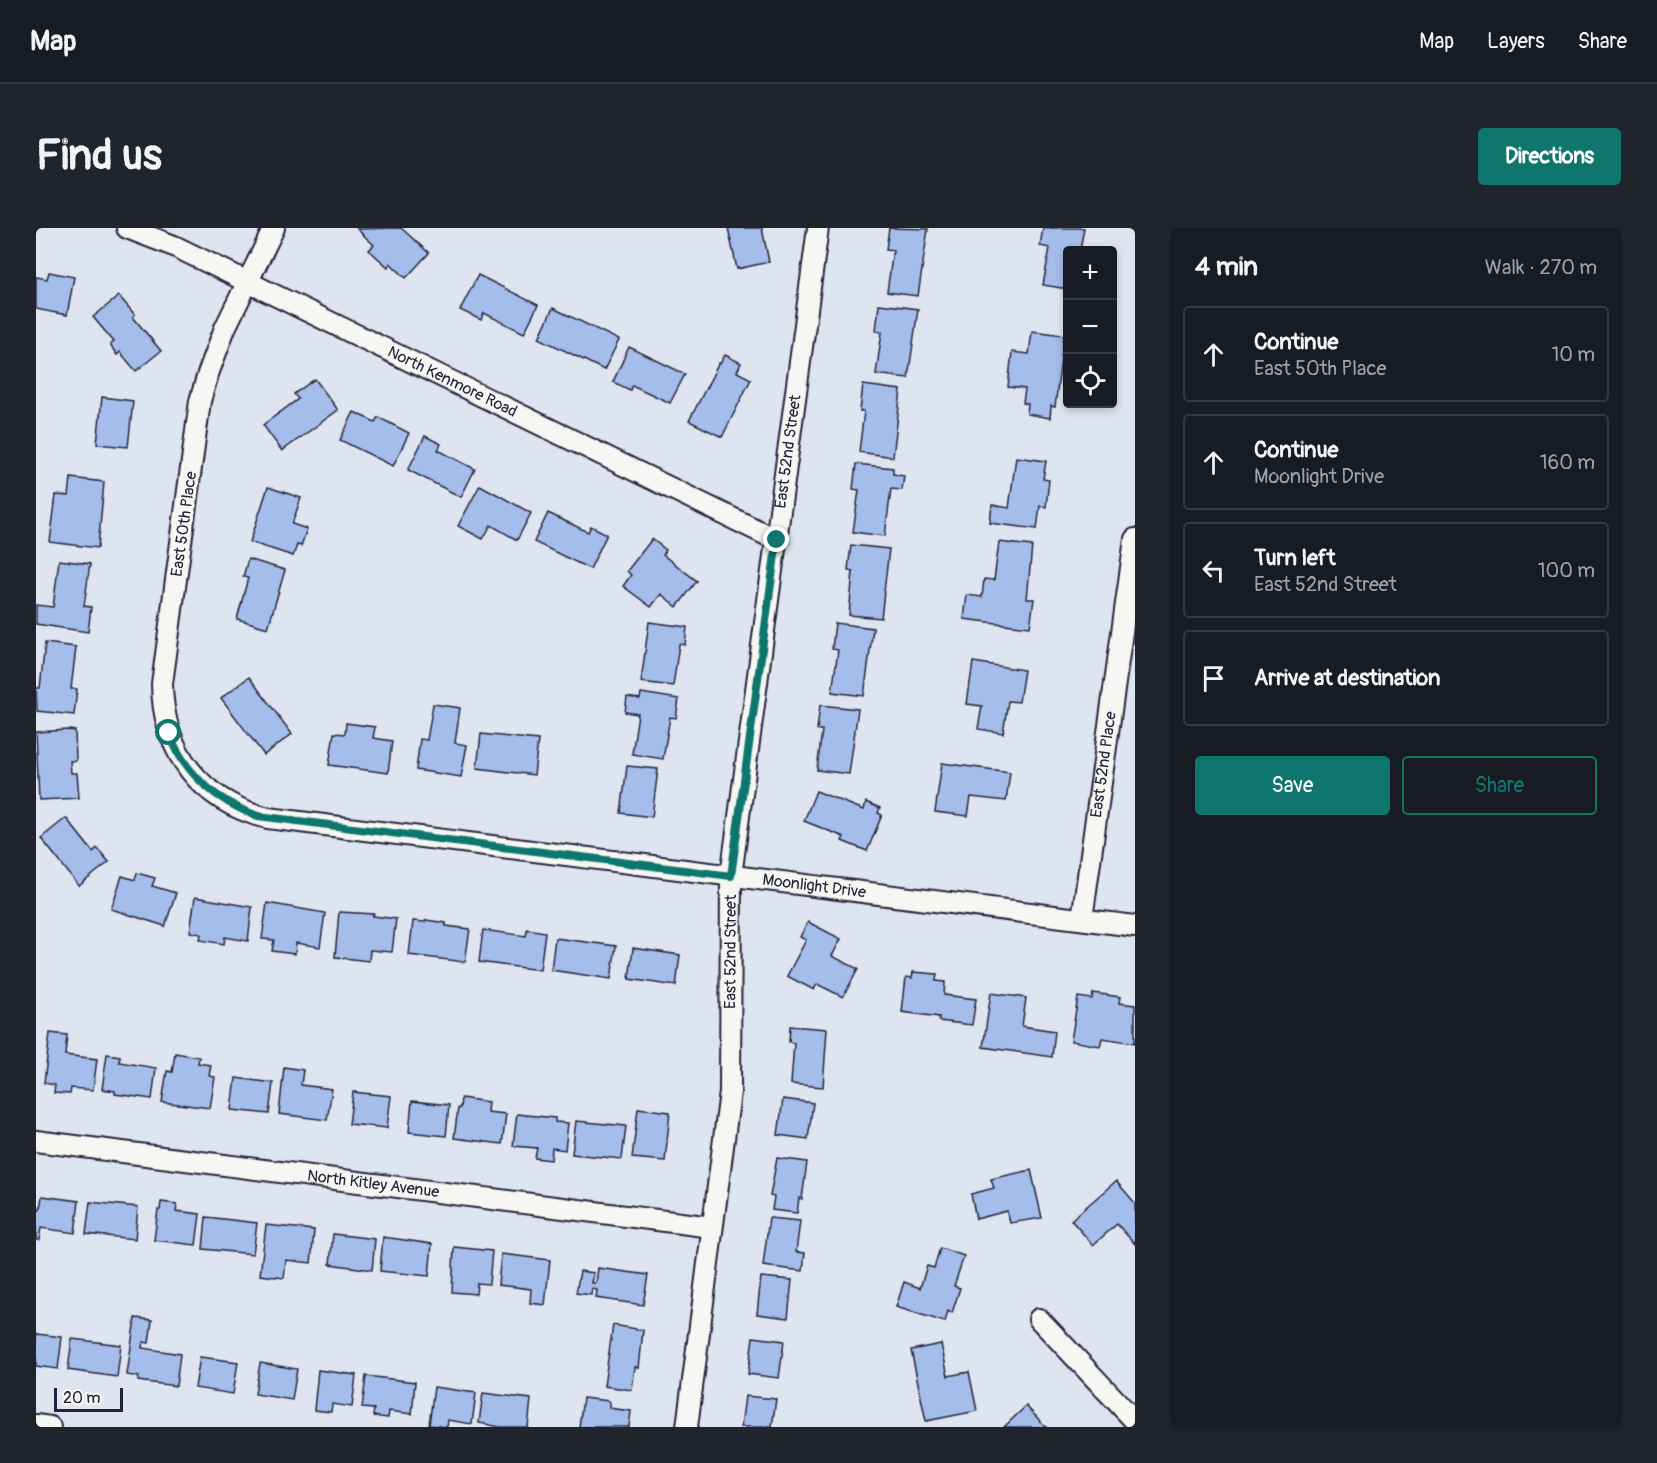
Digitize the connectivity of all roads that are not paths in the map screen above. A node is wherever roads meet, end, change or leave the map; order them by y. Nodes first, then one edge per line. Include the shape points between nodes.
1 (127, 228) edge
2 (274, 228) edge
3 (818, 228) edge
4 (248, 282) junction
5 (1135, 539) edge
6 (777, 540) junction
7 (189, 768) joint
8 (731, 876) junction
9 (1082, 920) junction
10 (1135, 926) edge
11 (36, 1141) edge
12 (712, 1227) junction
13 (1039, 1319) dead end
14 (1135, 1421) edge
15 (36, 1425) edge
16 (50, 1427) edge
17 (687, 1427) edge

1 - 4 street, North Kenmore Road
2 - 4 street, East 50th Place
3 - 6 street, East 52nd Street
4 - 6 street, North Kenmore Road
4 - 7 street, East 50th Place via 214,355 200,401 162,684 169,733
5 - 9 street, East 52nd Place
6 - 8 street, East 52nd Street
7 - 8 street, Moonlight Drive via 224,800 268,818
8 - 9 street, Moonlight Drive
8 - 12 street, East 52nd Street via 730,1092
9 - 10 street, Moonlight Drive
11 - 12 street, North Kitley Avenue
12 - 17 street, East 52nd Street
13 - 14 street
15 - 16 street

